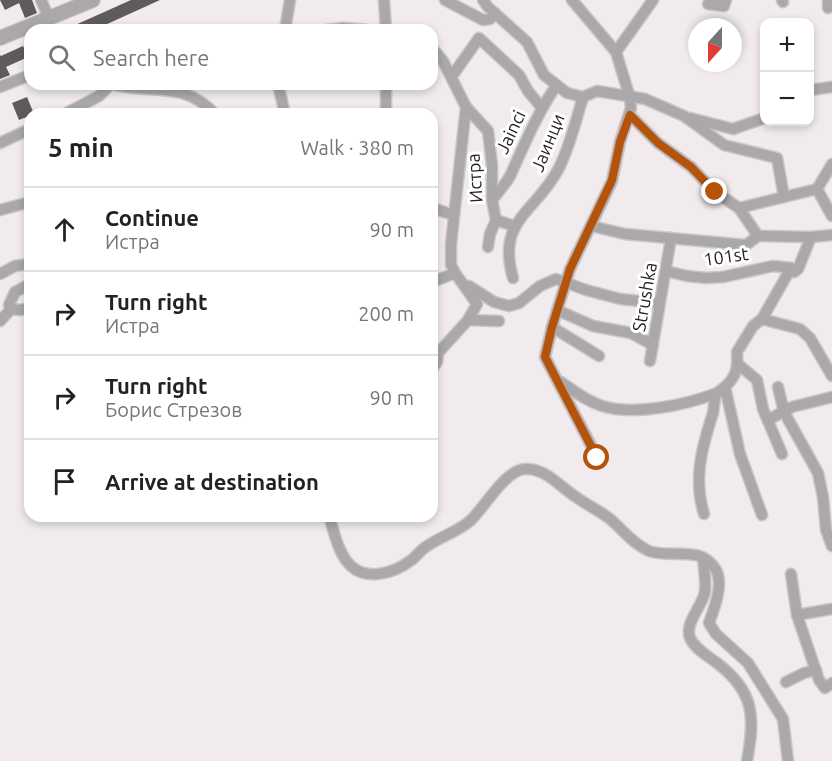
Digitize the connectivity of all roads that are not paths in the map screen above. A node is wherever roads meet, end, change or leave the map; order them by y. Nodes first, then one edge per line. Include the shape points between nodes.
1 (41, 0) edge
2 (93, 0) edge
3 (290, 0) edge
4 (384, 0) edge
5 (445, 0) edge
6 (572, 0) edge
7 (653, 0) edge
8 (726, 0) edge
9 (708, 4) dead end
10 (489, 5) edge
11 (49, 18) junction
12 (34, 24) edge
13 (286, 24) edge
14 (386, 24) edge
15 (24, 28) edge
16 (0, 38) edge
17 (616, 52) junction
18 (438, 55) edge
19 (452, 76) junction
20 (24, 77) edge
21 (556, 86) junction
22 (0, 87) edge
23 (832, 87) edge
24 (105, 90) edge
25 (168, 90) edge
26 (279, 90) edge
27 (386, 90) edge
28 (814, 90) edge
29 (583, 97) junction
30 (630, 98) junction
31 (466, 107) junction
32 (541, 107) junction
33 (76, 108) edge
34 (209, 108) edge
35 (284, 108) edge
36 (386, 108) edge
37 (630, 115) junction
38 (684, 116) junction
39 (760, 120) edge
40 (24, 132) edge
41 (0, 143) edge
42 (832, 164) edge
43 (817, 189) junction
44 (784, 197) junction
45 (492, 200) junction
46 (24, 204) edge
47 (739, 208) junction
48 (0, 210) edge
49 (438, 210) edge
50 (454, 215) junction
51 (832, 216) edge
52 (496, 220) junction
53 (514, 226) junction
54 (591, 226) junction
55 (832, 235) edge
56 (758, 236) junction
57 (811, 237) junction
58 (671, 238) junction
59 (488, 247) dead end
60 (24, 265) edge
61 (791, 268) junction
62 (666, 271) junction
63 (0, 274) edge
64 (458, 277) junction
65 (513, 278) dead end
66 (561, 280) junction
67 (438, 281) edge
68 (24, 287) edge
69 (659, 303) junction
70 (11, 309) junction
71 (24, 309) edge
72 (557, 310) junction
73 (762, 319) junction
74 (468, 320) junction
75 (0, 321) edge
76 (499, 321) dead end
77 (552, 327) junction
78 (653, 345) junction
79 (438, 353) edge
80 (599, 356) dead end
81 (650, 361) dead end
82 (738, 365) junction
83 (832, 376) edge
84 (559, 381) junction
85 (778, 387) dead end
86 (721, 390) junction
87 (832, 397) edge
88 (784, 412) junction
89 (768, 420) junction
90 (782, 454) dead end
91 (597, 458) dead end
92 (704, 514) dead end
93 (762, 515) dead end
94 (331, 522) edge
95 (832, 546) edge
96 (703, 559) junction
97 (791, 574) dead end
98 (832, 609) edge
99 (797, 615) junction
100 (816, 670) junction
101 (786, 682) dead end
102 (832, 683) edge
103 (747, 761) edge
104 (788, 761) edge

1 - 11 street
2 - 11 street
3 - 13 street
4 - 14 street
5 - 10 street via 483,20 490,20
6 - 17 street
7 - 17 street
8 - 9 street via 724,6
10 - 21 street via 527,42 544,75
11 - 12 street
15 - 16 street
17 - 30 street
18 - 19 street
19 - 31 street
19 - 32 street, Jainci via 478,38 519,75
20 - 22 street
21 - 29 street
21 - 32 street, Jainci
23 - 28 street
24 - 33 street
25 - 34 street via 203,101
26 - 35 street
27 - 36 street
29 - 30 street via 597,91
29 - 53 street, Јаинци via 559,168
30 - 37 street
30 - 38 street via 645,99
31 - 45 street, Истра via 488,131
31 - 50 street
32 - 45 street, Jainci via 511,175
37 - 47 street via 715,192
37 - 54 street via 612,180
38 - 39 street via 733,129
38 - 44 street via 724,145 777,158
40 - 41 street
42 - 43 street
43 - 44 street
43 - 51 street
44 - 47 street
45 - 52 street, Истра
46 - 48 street
47 - 56 street
49 - 50 street
50 - 64 street via 451,265
52 - 53 street, Истра
52 - 59 street
53 - 65 street via 508,247
54 - 58 street, Strushka
54 - 66 street
55 - 57 street, Strushka
56 - 57 street, Strushka
56 - 58 street, Strushka via 746,245
57 - 61 street via 798,269 794,272
58 - 62 street, Strushka
60 - 63 street
61 - 62 street, 101st via 773,266 705,278
61 - 73 street
62 - 69 street, Strushka
64 - 66 street via 494,302 509,306 540,286
64 - 67 street
64 - 74 street via 477,304
66 - 69 street via 620,299
66 - 72 street
68 - 70 street via 15,292
69 - 78 street, Strushka
70 - 71 street
70 - 75 street
72 - 77 street
72 - 78 street via 593,326 631,333
73 - 82 street via 736,352
73 - 83 street via 800,329 810,338
74 - 76 street
74 - 79 street
77 - 80 street
77 - 84 street via 545,357
78 - 81 street, Strushka
82 - 86 street via 736,374
82 - 89 street via 757,380
84 - 86 street via 587,400 635,410 703,399
84 - 91 street
85 - 88 street
86 - 92 street via 699,466
86 - 93 street
87 - 88 street
88 - 89 street
88 - 95 street via 818,473
89 - 90 street
94 - 96 street via 351,566 378,574 409,562 424,548 460,528 508,476 524,469 549,476 649,551 695,554
96 - 103 street via 705,592 691,622 690,638 735,678 746,695 752,716
96 - 104 street via 716,571 719,583 709,623 748,663 778,710 783,719
97 - 99 street
98 - 99 street
99 - 100 street
100 - 101 street
100 - 102 street via 825,688

